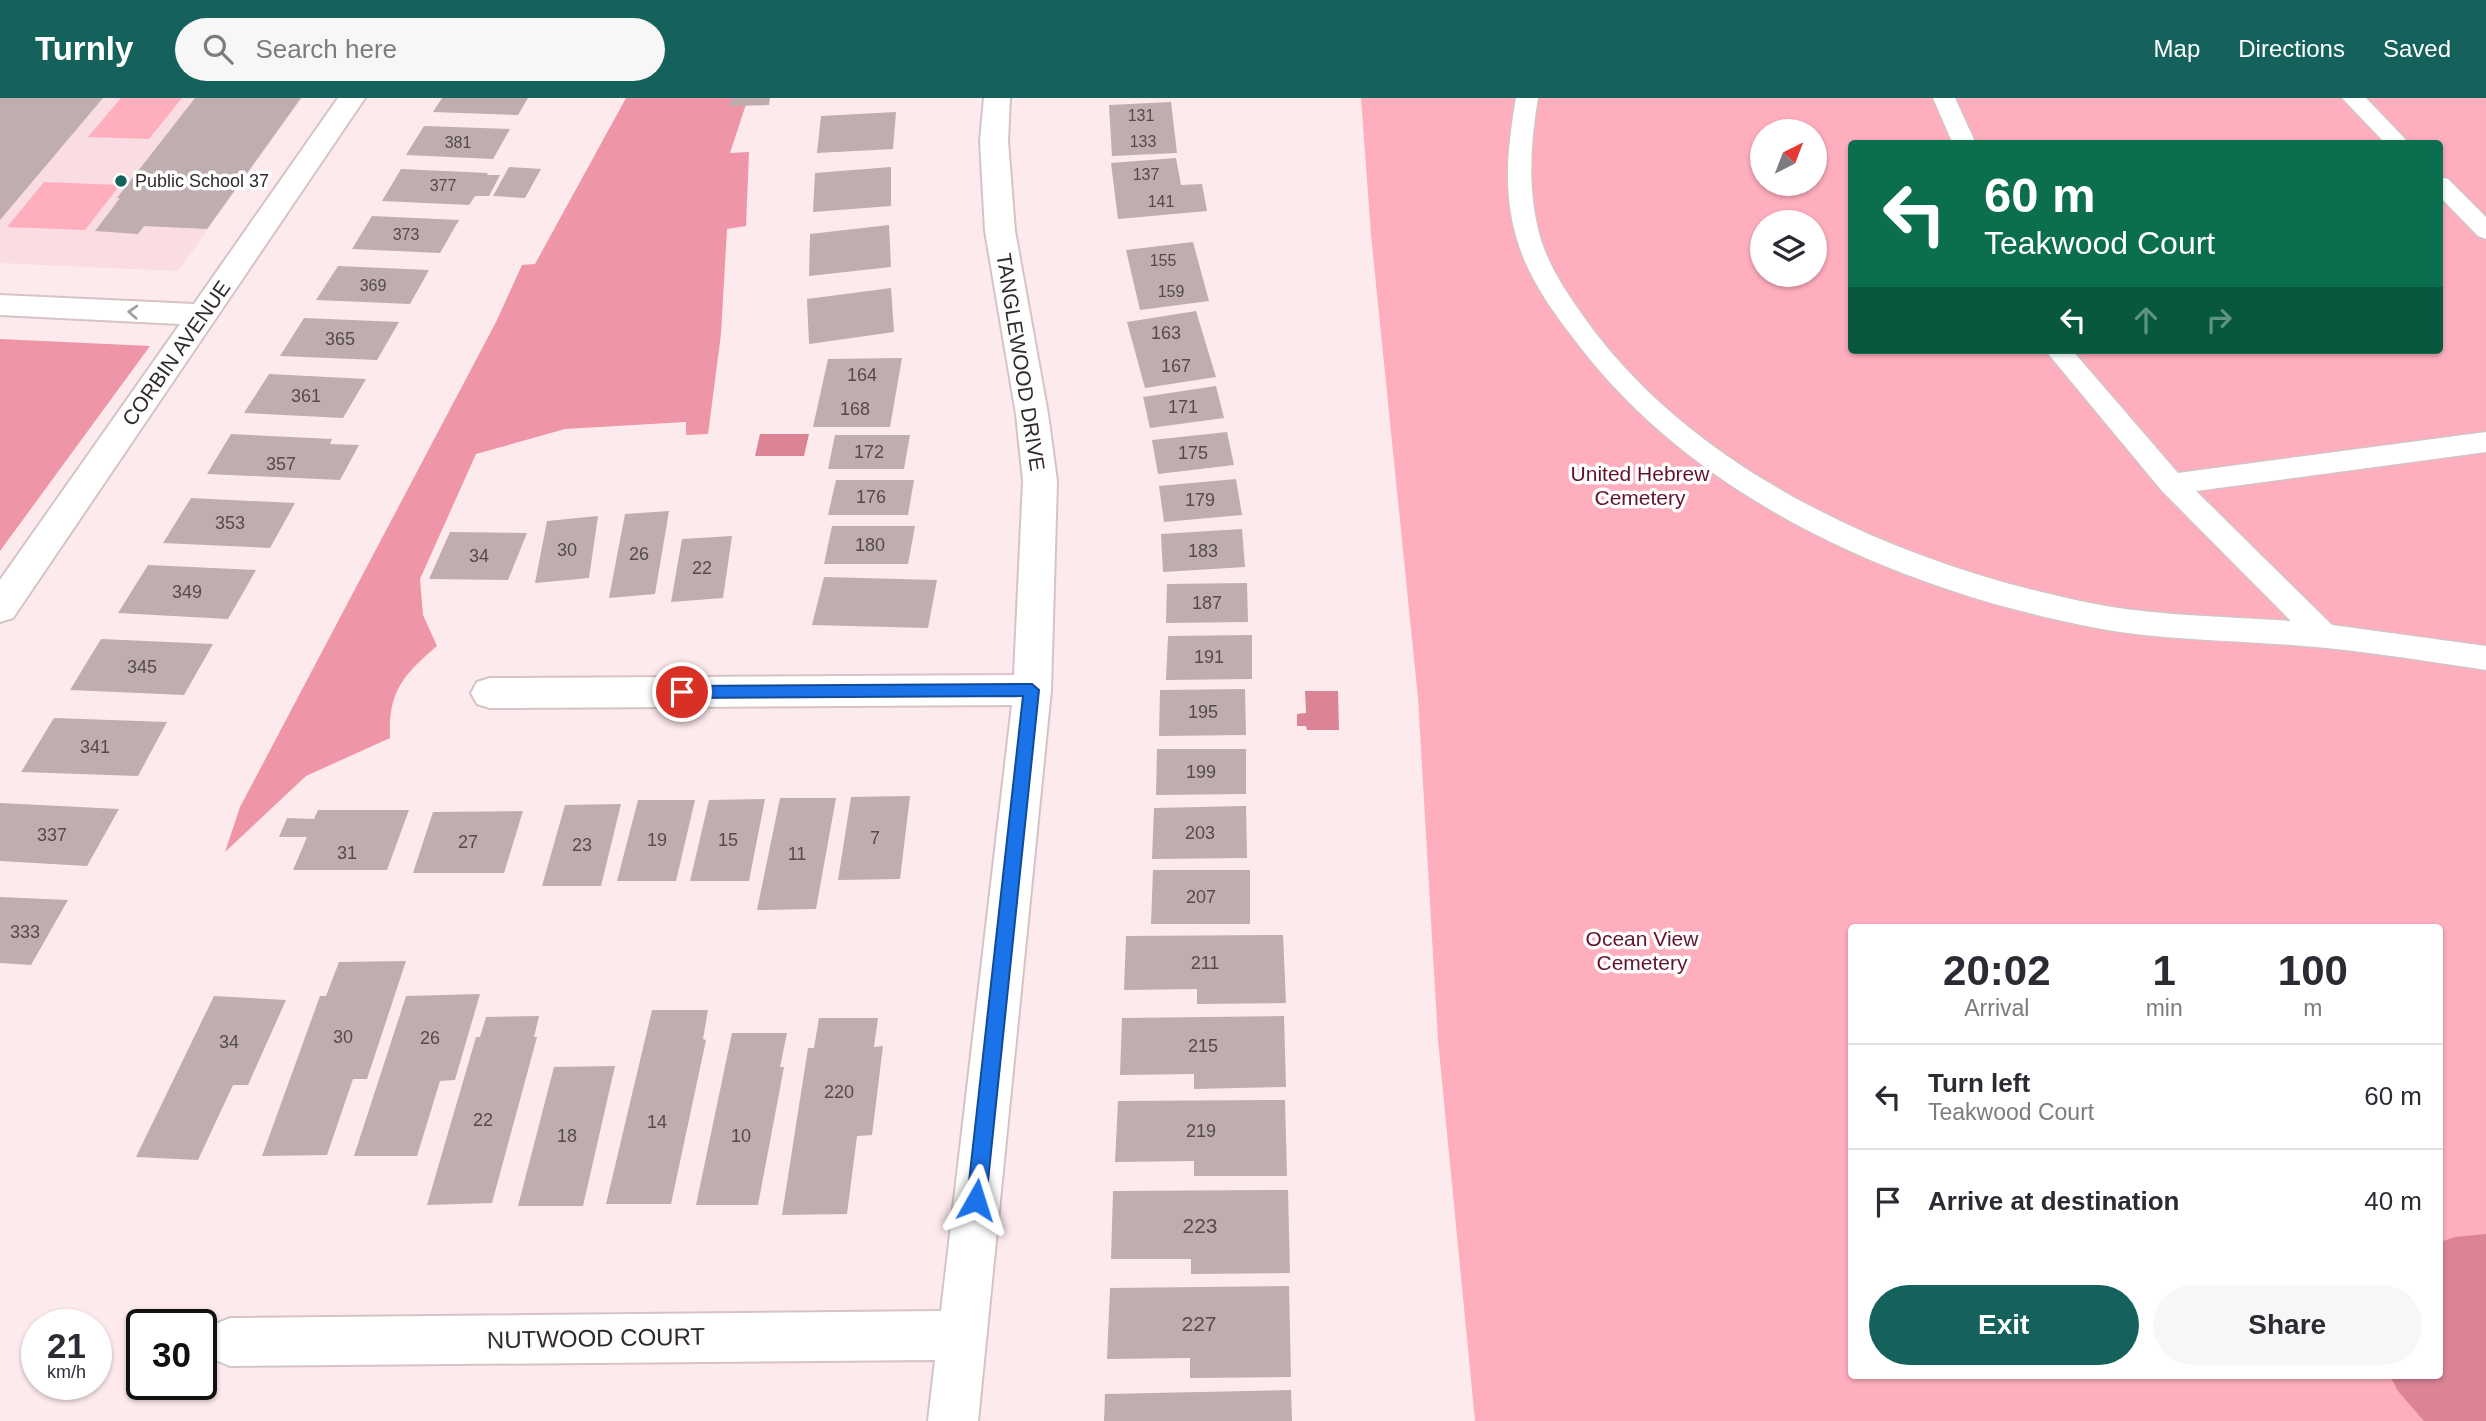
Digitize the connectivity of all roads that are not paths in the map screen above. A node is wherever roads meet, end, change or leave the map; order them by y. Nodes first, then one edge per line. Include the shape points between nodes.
1 (352, 98) edge
2 (997, 98) edge
3 (1527, 98) edge
4 (1944, 98) edge
5 (2353, 98) edge
6 (1963, 140) edge
7 (2395, 140) edge
8 (2443, 187) edge
9 (2486, 231) edge
10 (0, 305) edge
11 (202, 316) junction
12 (2061, 354) edge
13 (2486, 442) edge
14 (2172, 484) junction
15 (0, 608) edge
16 (2324, 636) junction
17 (2486, 657) edge
18 (1032, 690) junction
19 (490, 693) dead end
20 (962, 1335) junction
21 (230, 1342) dead end
22 (953, 1421) edge

1 - 11 street, CORBIN AVENUE
2 - 18 street, TANGLEWOOD DRIVE via 994,141 1000,231 1040,481
3 - 16 lane via 1518,151 1523,203 1526,228 1546,280 1582,337 1616,376 1659,416 1730,470 1826,526 1928,572 2039,604 2154,625
4 - 6 lane
5 - 7 lane
8 - 9 lane
11 -> 10 street
11 - 15 street, CORBIN AVENUE
12 - 14 lane
13 - 14 lane
14 - 16 lane
16 - 17 lane
18 - 19 street
18 - 20 street, TANGLEWOOD DRIVE
20 - 21 street, NUTWOOD COURT
20 - 22 street, TANGLEWOOD DRIVE

